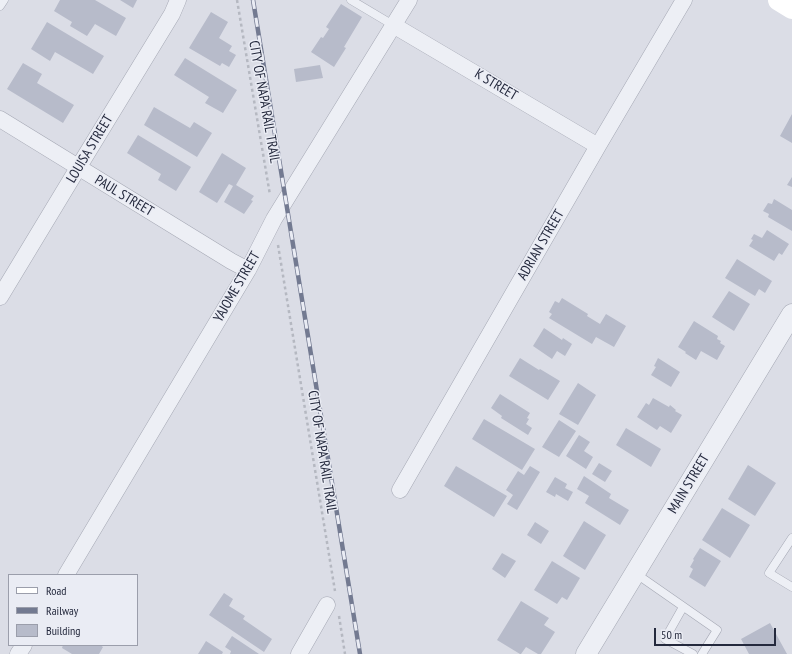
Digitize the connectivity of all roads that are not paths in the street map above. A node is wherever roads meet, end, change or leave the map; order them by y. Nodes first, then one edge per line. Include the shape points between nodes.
1 (4, 0) edge
2 (178, 0) edge
3 (351, 0) edge
4 (409, 0) edge
5 (684, 0) edge
6 (779, 0) edge
7 (0, 6) edge
8 (792, 8) edge
9 (393, 25) junction
10 (0, 120) edge
11 (598, 146) junction
12 (78, 168) junction
13 (248, 270) junction
14 (0, 298) edge
15 (792, 314) edge
16 (400, 490) dead end
17 (792, 538) edge
18 (67, 574) edge
19 (635, 574) junction
20 (792, 587) edge
21 (333, 604) road end
22 (683, 607) junction
23 (299, 654) edge
24 (586, 654) edge
25 (693, 654) edge
26 (702, 654) edge

1 - 7 lane
2 - 12 street, LOUISA STREET via 172,14
3 - 9 lane
4 - 9 street, YAJOME STREET
5 - 11 street, ADRIAN STREET
6 - 8 main road
9 - 11 street, K STREET
9 - 13 street, YAJOME STREET via 274,219
10 - 12 street, PAUL STREET
11 - 16 street, ADRIAN STREET
12 - 13 street, PAUL STREET
12 - 14 street, LOUISA STREET
13 - 18 street, YAJOME STREET
15 - 19 street, MAIN STREET
17 - 20 lane via 769,573
19 - 22 lane
19 - 24 street, MAIN STREET
21 - 23 street
22 - 25 lane via 665,639
22 - 26 lane via 717,630

